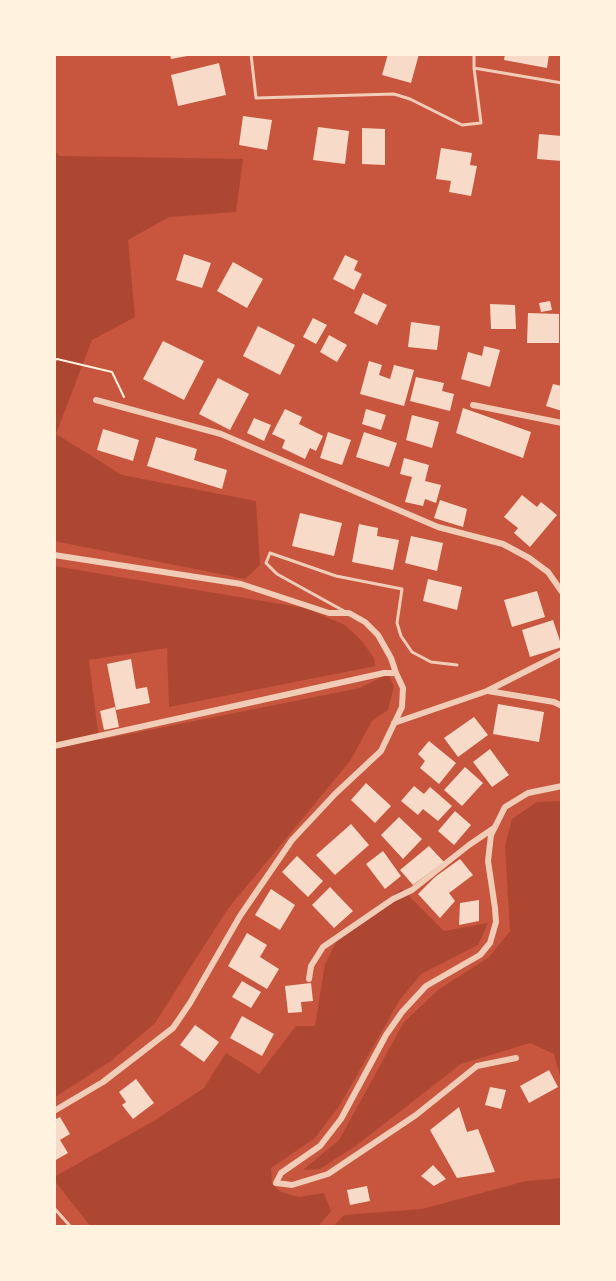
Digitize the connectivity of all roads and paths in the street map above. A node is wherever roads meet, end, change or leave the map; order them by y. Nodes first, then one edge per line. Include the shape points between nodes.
1 (251, 54) edge
2 (474, 54) edge
3 (474, 68) junction
4 (562, 83) edge
5 (54, 360) edge
6 (96, 400) dead end
7 (473, 405) dead end
8 (130, 409) junction
9 (562, 423) edge
10 (54, 555) edge
11 (562, 592) edge
12 (349, 613) junction
13 (562, 653) edge
14 (457, 664) dead end
15 (396, 673) junction
16 (487, 691) junction
17 (562, 706) edge
18 (394, 723) junction
19 (54, 746) edge
20 (562, 786) edge
21 (494, 828) junction
22 (309, 979) dead end
23 (516, 1058) dead end
24 (54, 1111) edge
25 (54, 1208) edge
26 (71, 1227) edge

1 - 3 lane via 256,98 394,94 462,124 481,123
2 - 3 lane
3 - 4 lane
5 - 8 path via 112,372
6 - 8 street
7 - 9 street
8 - 11 street via 221,434 438,527 503,544 548,572
10 - 12 street via 241,584 329,613
12 - 14 lane via 277,574 266,563 270,553 336,576 402,589 397,623 412,652 431,662
12 - 15 street via 378,635
13 - 16 street
15 - 18 street via 403,688 402,707
15 - 19 street
16 - 17 street
16 - 18 street
18 - 24 street via 381,750 292,840 273,866 173,1028 103,1082
20 - 21 street via 528,793 505,807
21 - 22 street via 412,890 393,898 323,947 311,966
21 - 23 street via 488,861 496,922 490,943 480,955 426,986 402,1012 341,1119 320,1146 281,1173 276,1183 292,1185 328,1174 416,1115 477,1066
25 - 26 lane

